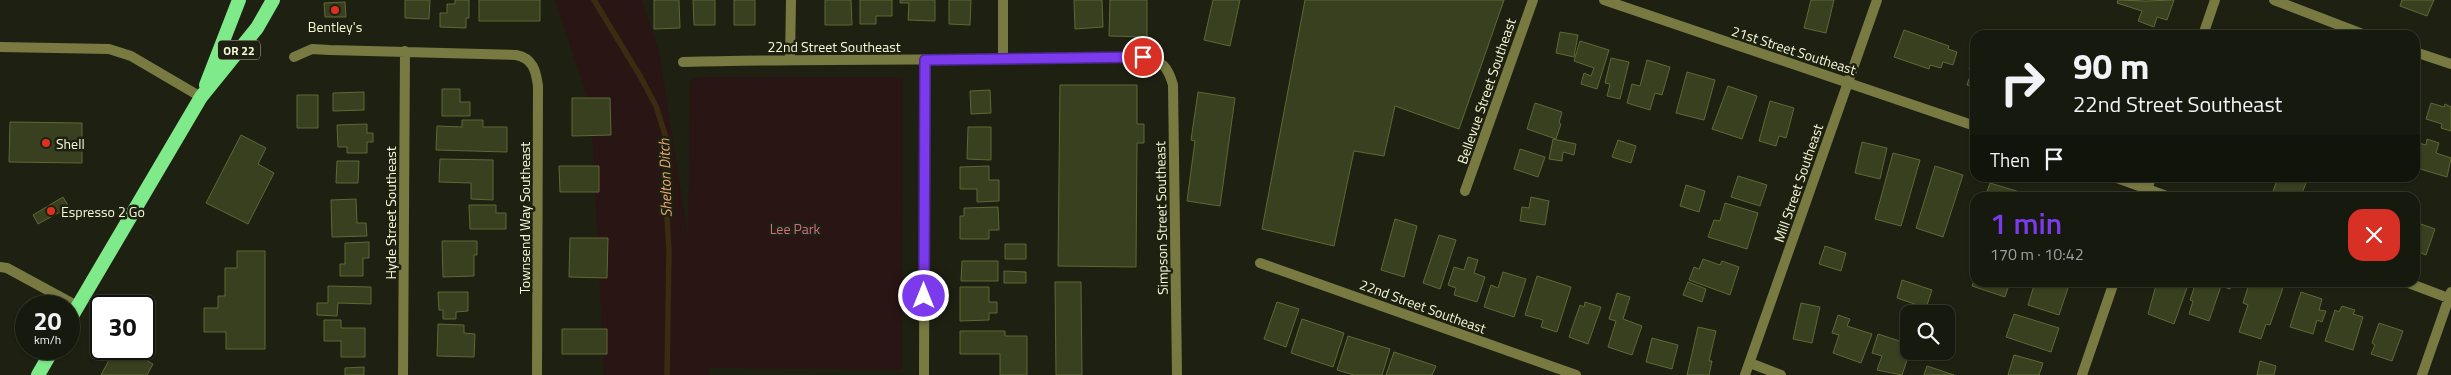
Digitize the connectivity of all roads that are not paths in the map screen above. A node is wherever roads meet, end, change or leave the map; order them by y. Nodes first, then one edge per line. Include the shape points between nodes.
1 (239, 0) edge
2 (273, 0) edge
3 (791, 0) edge
4 (1003, 0) edge
5 (1533, 0) edge
6 (1604, 0) edge
7 (1877, 0) edge
8 (2215, 0) edge
9 (2274, 0) edge
10 (2204, 30) edge
11 (2352, 30) edge
12 (0, 47) edge
13 (405, 51) junction
14 (2420, 54) edge
15 (294, 57) dead end
16 (790, 59) junction
17 (925, 60) junction
18 (1003, 60) junction
19 (683, 62) dead end
20 (1163, 63) joint
21 (2451, 64) edge
22 (1847, 83) junction
23 (201, 97) junction
24 (1970, 124) edge
25 (2124, 182) edge
26 (1465, 191) dead end
27 (2143, 192) edge
28 (1260, 262) dead end
29 (0, 266) edge
30 (2420, 286) edge
31 (2112, 287) edge
32 (57, 295) edge
33 (2450, 296) edge
34 (80, 301) edge
35 (47, 360) edge
36 (1750, 363) junction
37 (38, 375) edge
38 (403, 375) edge
39 (537, 375) edge
40 (924, 375) edge
41 (1177, 375) edge
42 (1576, 375) edge
43 (1746, 375) edge
44 (1782, 375) edge
45 (2082, 375) edge
46 (2422, 375) edge

1 - 23 highway, OR 22
2 - 23 highway, OR 22 via 258,28
3 - 16 street
4 - 18 street
5 - 26 street, Bellevue Street Southeast
6 - 22 street, 21st Street Southeast
7 - 22 street, Mill Street Southeast
8 - 10 street
9 - 11 street
12 - 23 street via 109,49 131,56
13 - 15 street via 312,49
13 - 38 street, Hyde Street Southeast
13 - 39 street, Townsend Way Southeast via 524,56 536,73
14 - 21 street
16 - 17 street, 22nd Street Southeast
16 - 19 street, 22nd Street Southeast
17 - 18 street, 22nd Street Southeast
17 - 40 street
18 - 20 street, 22nd Street Southeast via 1143,57
20 - 41 street, Simpson Street Southeast via 1173,86
22 - 24 street, 21st Street Southeast
22 - 36 street, Mill Street Southeast
23 - 34 highway, OR 22
25 - 27 street
28 - 42 street, 22nd Street Southeast
29 - 32 street
30 - 33 street
31 - 45 street
33 - 46 street
35 - 37 highway
36 - 43 street, Mill Street Southeast
36 - 44 street

